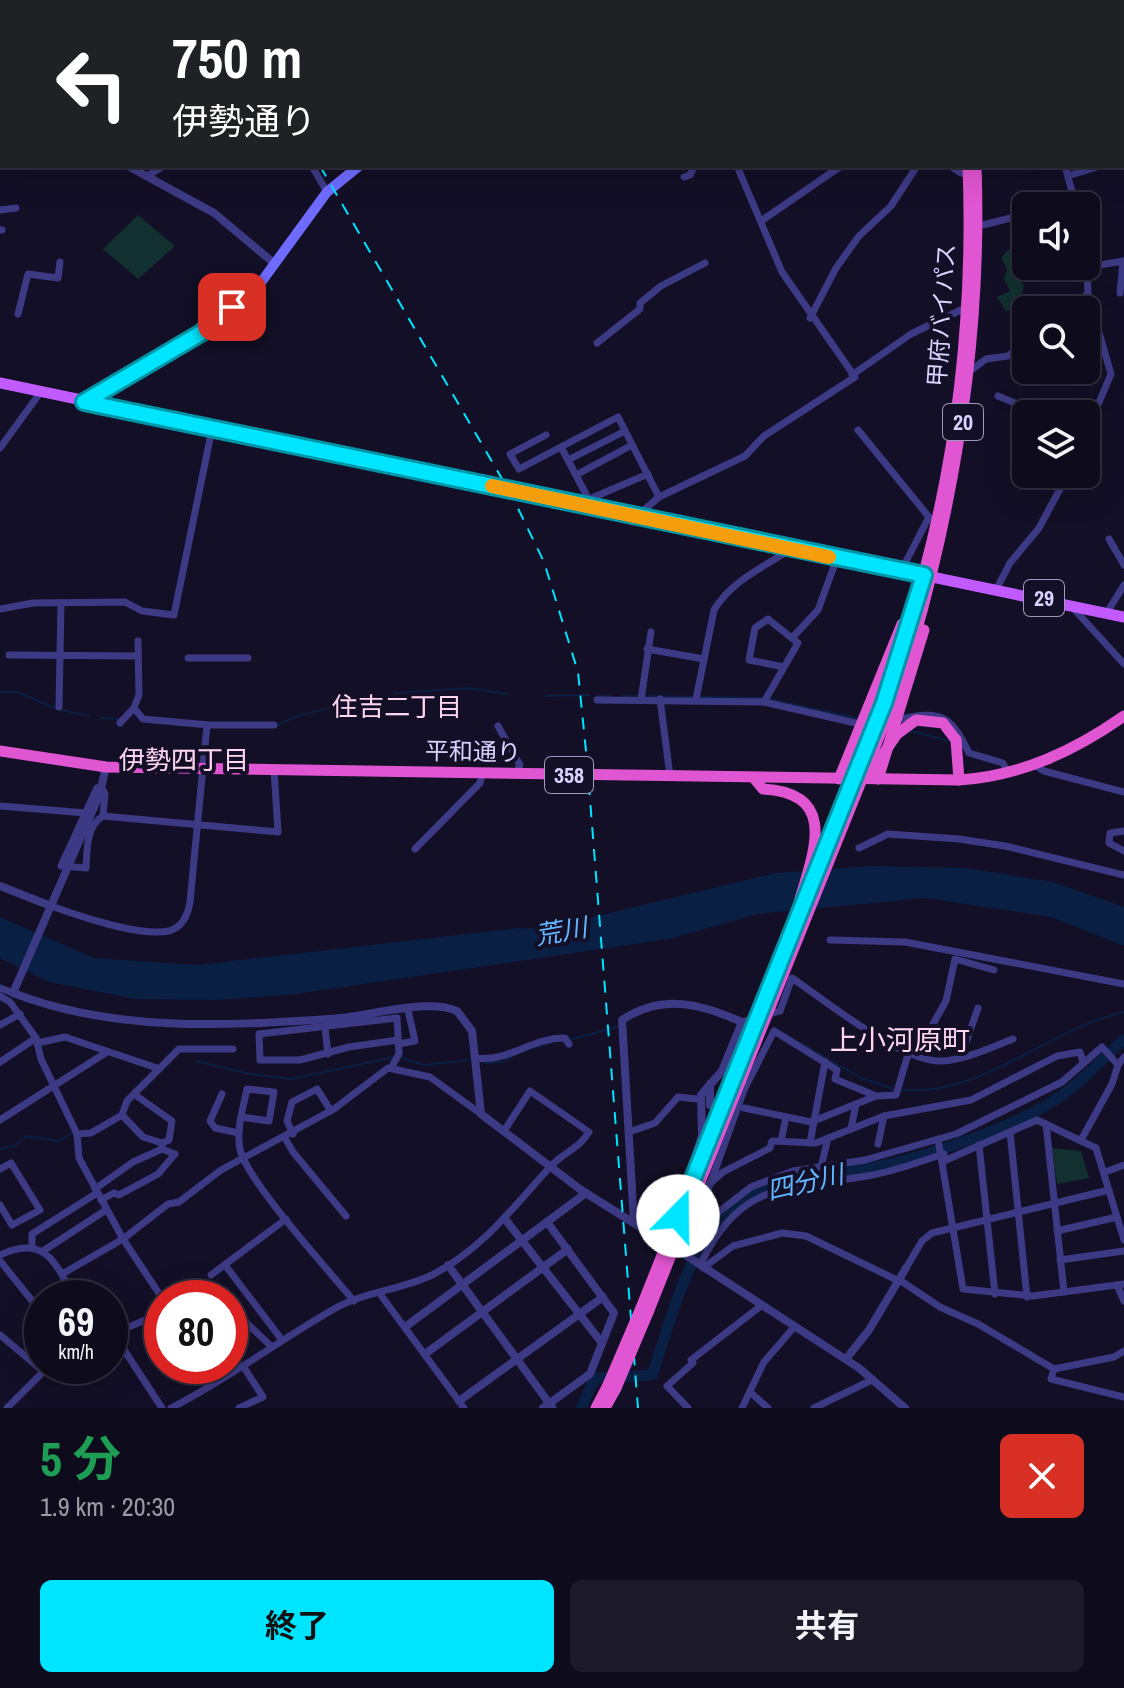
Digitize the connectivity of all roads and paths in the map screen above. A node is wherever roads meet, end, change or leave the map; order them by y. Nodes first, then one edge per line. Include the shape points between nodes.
1 (132, 168) edge
2 (161, 168) edge
3 (313, 168) edge
4 (357, 168) edge
5 (693, 168) edge
6 (738, 168) edge
7 (836, 168) edge
8 (916, 168) edge
9 (963, 168) edge
10 (976, 168) edge
11 (982, 168) edge
12 (1066, 168) edge
13 (1094, 168) edge
14 (147, 176) junction
15 (1068, 176) junction
16 (684, 177) dead end
17 (327, 192) junction
18 (1073, 192) edge
19 (973, 199) junction
20 (16, 208) dead end
21 (0, 210) edge
22 (1012, 218) edge
23 (761, 221) junction
24 (983, 225) junction
25 (1124, 261) edge
26 (60, 262) dead end
27 (705, 263) dead end
28 (275, 264) junction
29 (1100, 265) edge
30 (1087, 280) edge
31 (976, 288) junction
32 (1120, 293) dead end
33 (1088, 294) junction
34 (1085, 296) edge
35 (967, 302) junction
36 (18, 314) dead end
37 (810, 318) junction
38 (597, 343) dead end
39 (1012, 352) edge
40 (969, 372) junction
41 (852, 375) junction
42 (0, 383) edge
43 (40, 393) junction
44 (998, 396) dead end
45 (1100, 400) edge
46 (84, 402) junction
47 (1012, 402) edge
48 (212, 429) junction
49 (858, 430) dead end
50 (625, 431) junction
51 (632, 445) junction
52 (0, 448) edge
53 (556, 449) junction
54 (568, 460) junction
55 (648, 474) junction
56 (576, 475) junction
57 (1060, 488) edge
58 (659, 497) junction
59 (583, 501) junction
60 (637, 516) junction
61 (1109, 539) dead end
62 (791, 549) junction
63 (837, 558) junction
64 (1124, 565) edge
65 (901, 571) junction
66 (928, 578) junction
67 (1124, 585) edge
68 (997, 588) junction
69 (61, 603) junction
70 (1069, 604) junction
71 (0, 609) edge
72 (1106, 614) junction
73 (1124, 617) edge
74 (911, 619) junction
75 (651, 632) dead end
76 (792, 638) junction
77 (909, 639) junction
78 (138, 641) dead end
79 (647, 649) junction
80 (9, 655) dead end
81 (60, 656) junction
82 (137, 656) junction
83 (188, 658) dead end
84 (248, 658) dead end
85 (704, 659) junction
86 (1124, 664) edge
87 (784, 667) junction
88 (660, 699) junction
89 (696, 699) junction
90 (597, 700) dead end
91 (641, 700) junction
92 (764, 702) junction
93 (59, 707) dead end
94 (134, 708) junction
95 (1124, 716) edge
96 (897, 720) junction
97 (120, 723) dead end
98 (860, 724) junction
99 (207, 725) junction
100 (274, 725) dead end
101 (498, 726) dead end
102 (0, 751) edge
103 (1034, 765) junction
104 (106, 767) junction
105 (203, 769) junction
106 (274, 770) junction
107 (1008, 773) junction
108 (482, 774) junction
109 (516, 774) junction
110 (670, 776) junction
111 (754, 778) junction
112 (839, 779) junction
113 (878, 779) junction
114 (959, 780) junction
115 (100, 792) junction
116 (1124, 792) edge
117 (0, 806) edge
118 (86, 813) junction
119 (103, 816) junction
120 (197, 824) junction
121 (1124, 831) edge
122 (836, 846) junction
123 (859, 848) dead end
124 (415, 849) dead end
125 (1124, 851) edge
126 (1124, 875) edge
127 (0, 886) edge
128 (51, 906) junction
129 (830, 940) dead end
130 (786, 947) junction
131 (994, 970) dead end
132 (1124, 984) edge
133 (0, 988) edge
134 (14, 990) junction
135 (0, 996) edge
136 (978, 1008) dead end
137 (408, 1010) junction
138 (20, 1014) junction
139 (742, 1022) junction
140 (0, 1025) edge
141 (325, 1028) junction
142 (1013, 1039) dead end
143 (37, 1040) junction
144 (398, 1042) junction
145 (569, 1044) dead end
146 (233, 1049) dead end
147 (107, 1052) junction
148 (912, 1053) junction
149 (328, 1054) junction
150 (961, 1057) junction
151 (1124, 1057) edge
152 (475, 1058) junction
153 (395, 1061) junction
154 (0, 1062) edge
155 (825, 1062) junction
156 (1083, 1062) junction
157 (1115, 1062) junction
158 (154, 1068) junction
159 (738, 1076) junction
160 (710, 1083) junction
161 (53, 1087) junction
162 (897, 1091) junction
163 (134, 1094) junction
164 (222, 1094) dead end
165 (876, 1096) junction
166 (697, 1099) dead end
167 (723, 1102) junction
168 (856, 1104) junction
169 (744, 1108) dead end
170 (331, 1111) junction
171 (481, 1114) junction
172 (122, 1115) junction
173 (888, 1115) junction
174 (241, 1117) junction
175 (786, 1117) junction
176 (0, 1120) edge
177 (814, 1121) junction
178 (1046, 1124) junction
179 (851, 1129) junction
180 (504, 1131) junction
181 (76, 1132) junction
182 (629, 1132) junction
183 (1010, 1132) junction
184 (239, 1133) junction
185 (289, 1136) junction
186 (828, 1138) junction
187 (1081, 1140) junction
188 (781, 1141) junction
189 (939, 1141) junction
190 (810, 1143) junction
191 (878, 1144) dead end
192 (979, 1145) junction
193 (162, 1146) junction
194 (944, 1155) junction
195 (244, 1160) junction
196 (1124, 1165) edge
197 (550, 1167) junction
198 (821, 1167) junction
199 (0, 1169) edge
200 (1105, 1172) junction
201 (707, 1186) junction
202 (689, 1189) junction
203 (1109, 1190) junction
204 (586, 1193) junction
205 (97, 1194) junction
206 (1054, 1203) junction
207 (0, 1205) edge
208 (106, 1210) junction
209 (1018, 1211) junction
210 (3, 1216) edge
211 (346, 1216) dead end
212 (1117, 1217) junction
213 (987, 1218) junction
214 (286, 1219) junction
215 (505, 1219) junction
216 (547, 1222) junction
217 (634, 1223) junction
218 (953, 1227) junction
219 (1057, 1231) junction
220 (123, 1239) junction
221 (523, 1240) junction
222 (661, 1240) dead end
223 (1124, 1240) edge
224 (32, 1247) junction
225 (568, 1249) junction
226 (43, 1251) junction
227 (1124, 1251) edge
228 (685, 1253) junction
229 (0, 1258) edge
230 (1060, 1260) junction
231 (225, 1265) junction
232 (448, 1265) junction
233 (545, 1266) junction
234 (702, 1266) junction
235 (906, 1268) joint
236 (62, 1274) junction
237 (211, 1275) dead end
238 (65, 1280) edge
239 (150, 1280) edge
240 (898, 1280) junction
241 (463, 1284) junction
242 (1120, 1284) edge
243 (24, 1289) edge
244 (1064, 1292) junction
245 (380, 1294) junction
246 (995, 1294) junction
247 (603, 1297) junction
248 (1027, 1297) junction
249 (249, 1299) joint
250 (354, 1301) junction
251 (1124, 1301) edge
252 (762, 1305) junction
253 (645, 1309) junction
254 (483, 1312) junction
255 (580, 1313) junction
256 (795, 1326) junction
257 (248, 1327) edge
258 (405, 1327) junction
259 (0, 1335) edge
260 (282, 1340) junction
261 (602, 1343) junction
262 (272, 1347) junction
263 (1124, 1351) edge
264 (24, 1353) edge
265 (425, 1354) junction
266 (128, 1358) edge
267 (517, 1359) junction
268 (846, 1359) junction
269 (248, 1363) edge
270 (1054, 1369) junction
271 (248, 1374) edge
272 (872, 1380) junction
273 (31, 1384) edge
274 (212, 1384) edge
275 (612, 1386) junction
276 (750, 1392) junction
277 (1124, 1397) edge
278 (462, 1404) edge
279 (548, 1407) edge
280 (7, 1408) edge
281 (162, 1408) edge
282 (171, 1408) edge
283 (239, 1408) edge
284 (596, 1408) edge
285 (605, 1408) edge
286 (688, 1408) edge
287 (742, 1408) edge
288 (768, 1408) edge
289 (814, 1408) edge
290 (905, 1408) edge

1 - 14 street
2 - 14 street
3 - 17 street
4 - 17 main road
5 - 16 street
6 - 23 street
7 - 23 street
8 - 37 street via 891,206 842,260
9 - 19 highway, 甲府バイパス / 20
9 - 35 highway via 962,271
10 - 19 highway, 甲府バイパス / 20
11 - 24 highway
12 - 15 street
13 - 15 street
14 - 28 street via 214,213
15 - 18 street
17 - 28 main road
19 - 31 highway, 甲府バイパス / 20
19 - 35 highway, 甲府バイパス / 20
20 - 21 street
22 - 24 street
23 - 37 street via 782,272
24 - 31 highway
25 - 29 street
25 - 32 street
26 - 36 street via 58,278 28,274
27 - 38 street via 661,286
28 - 46 main road via 201,333
30 - 33 street
31 - 40 highway, 甲府バイパス / 20
33 - 34 street
33 - 45 street via 1111,374
35 - 41 street
35 - 66 highway, 甲府バイパス / 20 via 956,416
37 - 41 street
39 - 40 street via 986,359
40 - 66 highway, 甲府バイパス / 20 via 962,428
41 - 58 street via 764,436 745,456
42 - 43 main road, 29
43 - 46 main road, 29
43 - 52 street
44 - 47 street
46 - 48 main road, 29
48 - 59 main road, 29
48 - 69 street via 174,615 142,611 125,602
49 - 65 street via 929,517
50 - 51 street
50 - 53 street via 618,417
50 - 54 street
51 - 55 street
51 - 56 street
53 - 53 street via 519,469 510,454 545,435
53 - 54 street
54 - 56 street
55 - 58 street
55 - 59 street
56 - 59 street
57 - 68 street
58 - 60 street
59 - 60 main road, 29
60 - 62 main road, 29
61 - 64 street
62 - 63 main road, 29
62 - 85 street via 721,598
63 - 65 main road, 29
63 - 76 street via 818,610
65 - 66 main road, 29
66 - 68 main road, 29
66 - 74 highway, 甲府バイパス / 20
66 - 77 highway, 甲府バイパス / 20
66 - 96 highway via 934,593
67 - 72 street
68 - 70 main road, 29
69 - 71 street
69 - 81 street
70 - 72 main road, 29
70 - 86 street
72 - 73 main road, 29
74 - 77 highway, 甲府バイパス / 20
74 - 98 highway via 902,624
75 - 79 street
76 - 87 street via 798,643
76 - 87 street via 768,619 755,628 749,660
77 - 122 highway, 甲府バイパス / 20, bridge
77 - 130 highway, 甲府バイパス / 20, bridge
78 - 82 street
79 - 85 street
79 - 91 street
80 - 81 street
81 - 82 street
81 - 93 street
82 - 94 street via 139,695
83 - 84 street
85 - 89 street
87 - 92 street
88 - 89 street
88 - 91 street
88 - 110 street
89 - 92 street
90 - 91 street
92 - 98 street
94 - 97 street
94 - 99 street via 143,719
95 - 103 highway, 平和通り / 358 via 1080,745
96 - 107 street via 928,714 945,719 959,731 969,753 1003,763
96 - 113 highway
98 - 112 highway
99 - 100 street
99 - 105 street
101 - 109 street via 520,765
102 - 104 highway, 平和通り / 358
103 - 107 highway, 平和通り / 358
103 - 116 street
104 - 105 highway, 平和通り / 358
104 - 115 street
105 - 106 highway, 平和通り / 358
105 - 120 street
106 - 108 highway, 平和通り / 358
106 - 120 street via 278,832
107 - 114 highway, 平和通り / 358
108 - 109 highway, 平和通り / 358
108 - 124 street via 480,783
109 - 110 highway, 平和通り / 358
110 - 111 highway, 平和通り / 358
111 - 112 highway, 平和通り / 358
111 - 130 highway, bridge via 763,789 781,790 807,803 815,824 808,872
112 - 113 highway, 平和通り / 358
113 - 114 highway, 平和通り / 358
114 - 122 highway, bridge via 956,740 943,723 916,720 902,728 878,760
115 - 118 street via 97,788
115 - 119 street via 105,794
115 - 128 street, bridge
117 - 118 street
118 - 119 street via 61,866 86,868 89,838
119 - 120 street
120 - 128 street via 189,910 174,929 128,927
121 - 125 street via 1110,833 1109,843
122 - 159 highway, 甲府バイパス / 20, bridge
123 - 126 street via 888,834 959,839
127 - 128 street
128 - 134 street
129 - 132 street via 905,942
130 - 159 highway, 甲府バイパス / 20, bridge
131 - 148 street via 955,959 946,1001
133 - 134 street
134 - 137 street via 106,1017 169,1024 331,1019
135 - 138 street
136 - 150 street
137 - 144 street via 415,1041
137 - 152 street via 457,1011 472,1031
138 - 140 street
138 - 143 street
139 - 148 street via 780,1011 792,978 886,1042
139 - 160 street via 729,1059
139 - 182 street via 705,1006 675,1002 622,1020
141 - 144 street via 397,1018
141 - 149 street
141 - 149 street via 259,1034 260,1060 283,1062
142 - 150 street
143 - 147 street via 65,1037
143 - 154 street
143 - 161 street
144 - 149 street
144 - 153 street
145 - 152 street via 565,1038 551,1037 492,1060
146 - 158 street via 179,1049
147 - 158 street
147 - 161 street
148 - 150 street via 945,1061
148 - 162 street
151 - 157 street
152 - 171 street
153 - 170 street
153 - 171 street via 430,1077
155 - 165 street via 837,1070 835,1079
155 - 177 street
155 - 201 street via 774,1031 744,1090
156 - 157 street via 1102,1047
156 - 173 street via 1080,1052 1057,1056 971,1100
156 - 189 street via 1038,1096
157 - 187 street via 1112,1084
158 - 163 street
159 - 167 highway, 甲府バイパス / 20
159 - 253 highway, 甲府バイパス / 20
160 - 167 street via 710,1105
160 - 202 street via 701,1095 702,1136
161 - 176 street
161 - 181 street
162 - 165 street
162 - 173 street
163 - 172 street
163 - 193 street via 172,1121 169,1140
164 - 184 street via 210,1121 215,1128
165 - 168 street
166 - 182 street via 678,1097 655,1123
167 - 202 highway, 甲府バイパス / 20
168 - 177 street
168 - 179 street
169 - 175 street
170 - 185 street
170 - 185 street via 317,1089 292,1102
171 - 180 street
172 - 181 street via 91,1133
172 - 193 street
173 - 179 street
173 - 191 street
174 - 174 street via 269,1121 274,1092 247,1089
174 - 184 street
175 - 177 street
175 - 188 street
177 - 190 street
178 - 183 street via 1037,1120
178 - 187 street
178 - 206 street
179 - 186 street
180 - 197 street
180 - 197 street via 530,1091 589,1132 582,1145
181 - 205 street via 79,1158
182 - 217 street
183 - 192 street
183 - 209 street
184 - 195 street
185 - 195 street
185 - 211 street via 293,1152
186 - 190 street
186 - 198 street
187 - 200 street via 1096,1148
188 - 190 street
188 - 201 street via 772,1141 770,1148
189 - 194 street
189 - 198 street
192 - 194 street
192 - 213 street
193 - 205 street via 133,1162
193 - 205 street via 175,1154 170,1165 119,1195
194 - 218 street
194 - 234 street via 761,1196 725,1222
195 - 214 street
195 - 220 street via 168,1204
196 - 200 street
197 - 204 street
197 - 215 street
198 - 228 street via 751,1187 716,1214
199 - 210 street via 11,1163 40,1210 12,1225
200 - 203 street
201 - 228 street
202 - 253 highway, 甲府バイパス / 20
203 - 206 street
203 - 212 street
204 - 216 street
204 - 217 street
205 - 208 street
205 - 224 street via 32,1234
206 - 209 street
206 - 219 street
207 - 210 street
208 - 220 street
208 - 226 street
209 - 213 street
209 - 248 street
212 - 219 street
212 - 223 street
213 - 218 street
213 - 246 street
214 - 231 street
214 - 250 street
215 - 221 street
215 - 232 street
216 - 221 street
216 - 225 street
217 - 222 street
218 - 235 street via 922,1241
218 - 246 street via 963,1289
219 - 230 street
220 - 236 street
220 - 239 street
221 - 233 street
221 - 241 street
224 - 226 street
224 - 229 street via 16,1248
225 - 233 street
225 - 247 street
226 - 236 street
227 - 230 street
228 - 234 street
229 - 243 street
230 - 244 street
231 - 237 street
231 - 249 street
232 - 241 street
232 - 245 street
233 - 254 street
233 - 255 street
234 - 240 street via 733,1246 782,1233 806,1236
234 - 252 street
235 - 240 street
236 - 238 street
240 - 268 street
240 - 270 street
241 - 254 street
241 - 258 street
242 - 244 street
242 - 251 street
244 - 248 street
245 - 250 street
245 - 258 street
246 - 248 street
247 - 255 street
247 - 261 street via 614,1313
249 - 260 street
250 - 260 street
252 - 256 street
252 - 286 street via 691,1360 667,1386
253 - 275 highway, 甲府バイパス / 20, bridge
254 - 265 street
254 - 267 street
255 - 261 street
255 - 267 street
256 - 268 street
256 - 276 street via 764,1362
257 - 262 street
258 - 265 street
259 - 264 street
260 - 262 street
261 - 279 street via 590,1374
262 - 269 street
263 - 270 street
265 - 278 street
266 - 281 street
267 - 278 street
267 - 279 street
268 - 272 street
270 - 277 street via 1051,1379
271 - 283 street via 263,1397
272 - 289 street
272 - 290 street
273 - 280 street
274 - 282 street
275 - 284 highway, 甲府バイパス / 20
275 - 285 highway, 甲府バイパス / 20
276 - 287 street
276 - 288 street

